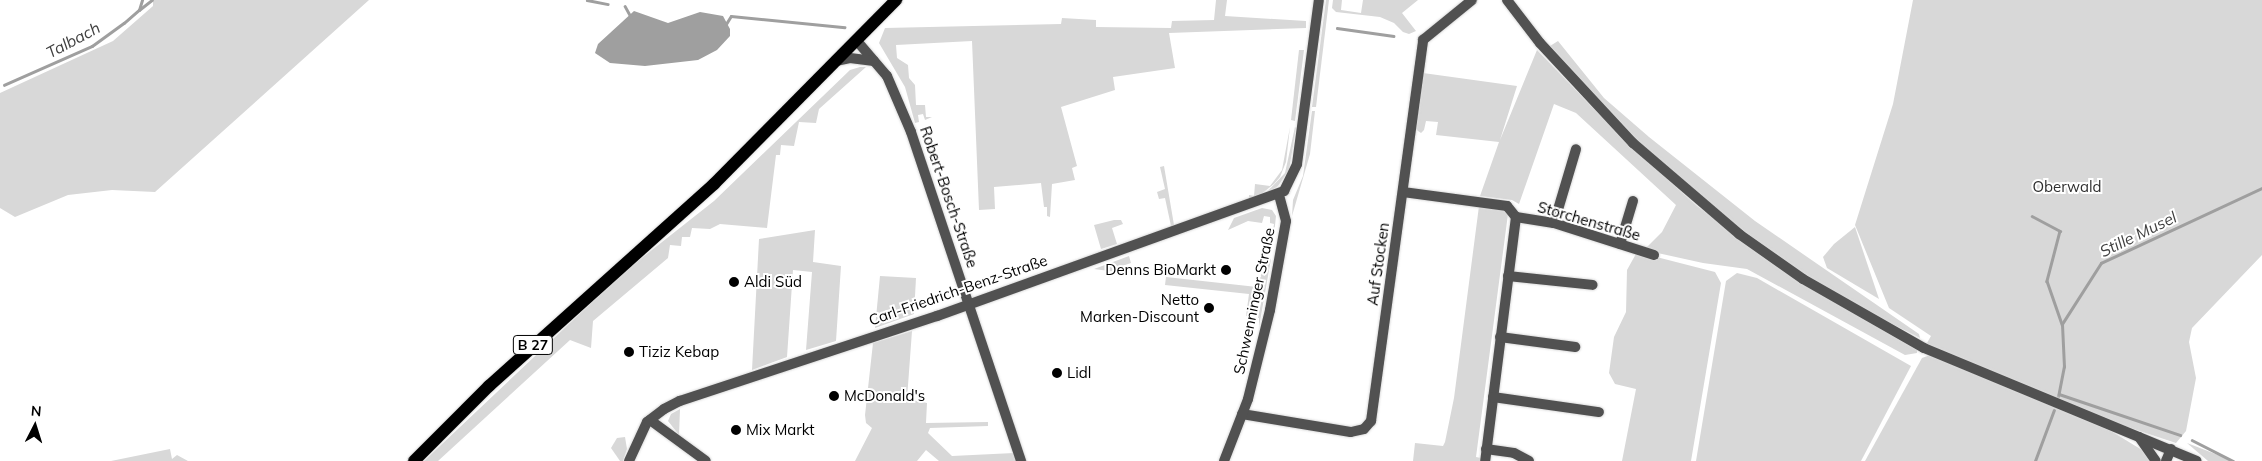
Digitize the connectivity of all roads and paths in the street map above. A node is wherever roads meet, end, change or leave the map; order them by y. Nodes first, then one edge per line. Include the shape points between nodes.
1 (896, 0) edge
2 (1319, 0) edge
3 (1472, 0) edge
4 (1507, 0) edge
5 (857, 41) junction
6 (837, 62) junction
7 (874, 62) junction
8 (1576, 149) dead end
9 (1403, 192) junction
10 (1280, 194) junction
11 (1634, 200) dead end
12 (1516, 217) junction
13 (1554, 224) junction
14 (1620, 244) junction
15 (1654, 255) dead end
16 (1508, 276) junction
17 (1593, 286) dead end
18 (969, 304) junction
19 (1500, 337) junction
20 (1575, 347) dead end
21 (1493, 397) junction
22 (1599, 412) dead end
23 (1242, 414) junction
24 (650, 420) junction
25 (2138, 436) junction
26 (1486, 449) junction
27 (2171, 449) junction
28 (2189, 459) edge
29 (414, 461) edge
30 (629, 461) edge
31 (706, 461) edge
32 (1021, 461) edge
33 (1224, 461) edge
34 (1485, 461) edge
35 (1529, 461) edge
36 (2156, 461) edge
37 (2166, 461) edge

1 - 5 main road, B 27
2 - 10 street via 1296,170 1292,181
3 - 9 street, Auf Stocken via 1423,40
4 - 25 street via 1540,43 1634,143 1739,234 1818,288 1924,348
5 - 6 main road, B 27
5 - 7 street, Robert-Bosch-Straße
6 - 7 street via 850,58
6 - 29 main road, B 27 via 714,184 496,379
7 - 18 street, Robert-Bosch-Straße via 887,76 911,132
8 - 13 street
9 - 12 street, Storchenstraße via 1507,206
9 - 23 street, Auf Stocken via 1374,410 1368,425 1351,432
10 - 18 street, Carl-Friedrich-Benz-Straße
10 - 23 street, Schwenninger Straße via 1286,221 1281,251 1264,339
11 - 14 street
12 - 13 street, Storchenstraße
12 - 16 street, Storchenstraße
13 - 14 street, Storchenstraße
14 - 15 street, Storchenstraße
16 - 17 street
16 - 19 street, Storchenstraße
18 - 24 street, Carl-Friedrich-Benz-Straße via 680,401
18 - 32 street, Robert-Bosch-Straße
19 - 20 street
19 - 21 street, Storchenstraße
21 - 22 street
21 - 26 street, Storchenstraße
23 - 33 street, Schwenninger Straße
24 - 30 street via 642,430
24 - 31 street
25 - 27 street
25 - 36 street
26 - 34 street, Storchenstraße
26 - 35 street via 1514,453
27 - 28 street
27 - 37 street

